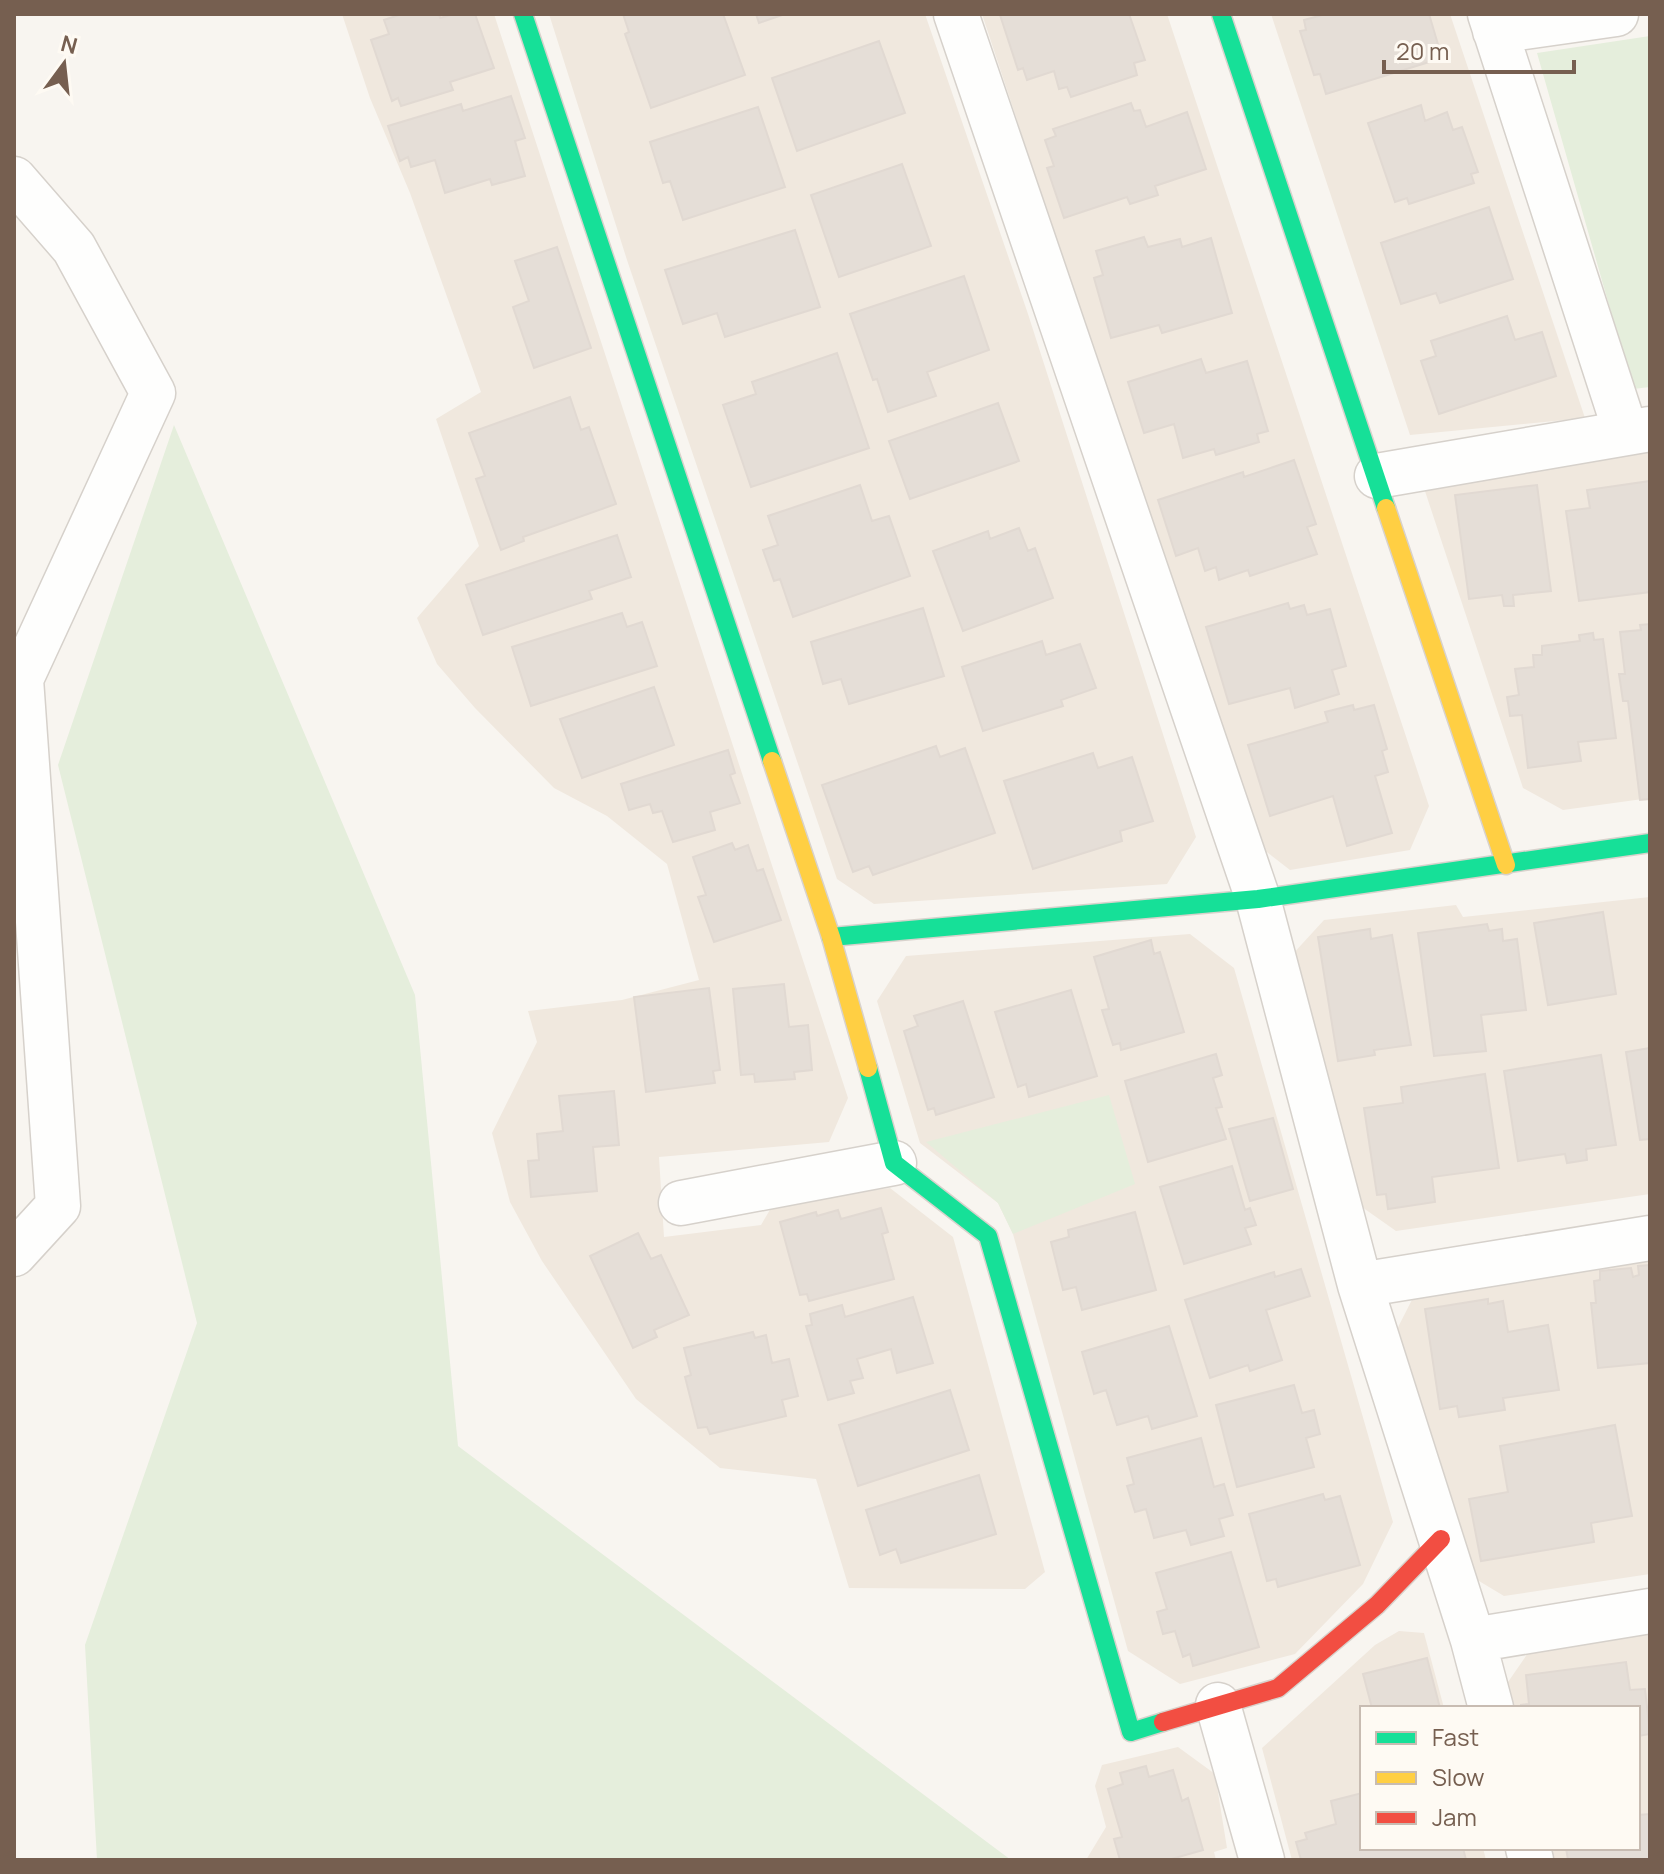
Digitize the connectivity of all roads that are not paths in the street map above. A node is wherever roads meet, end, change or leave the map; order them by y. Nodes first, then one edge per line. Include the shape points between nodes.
1 (523, 14) edge
2 (956, 14) edge
3 (1221, 14) edge
4 (1616, 14) edge
5 (1493, 23) edge
6 (14, 179) edge
7 (1638, 431) edge
8 (1377, 476) junction
9 (17, 678) edge
10 (1650, 843) edge
11 (1506, 865) junction
12 (1258, 899) junction
13 (831, 937) junction
14 (894, 1163) junction
15 (681, 1203) dead end
16 (1650, 1238) edge
17 (14, 1254) edge
18 (1360, 1285) junction
19 (1441, 1539) junction
20 (1650, 1611) edge
21 (1473, 1640) junction
22 (1218, 1705) junction
23 (1490, 1706) edge
24 (1262, 1860) edge

1 - 13 street
2 - 12 street
3 - 8 street
4 - 5 street
5 - 7 street
6 - 9 street via 74,248 153,393
7 - 8 street
8 - 11 street
9 - 17 street via 58,1206
10 - 11 street
11 - 12 street
12 - 13 street
12 - 18 street
13 - 14 street
14 - 15 street
14 - 22 street via 988,1236 1131,1732
16 - 18 street
18 - 19 street
19 - 21 street
19 - 22 street via 1377,1605 1278,1688
20 - 21 street
21 - 23 street
22 - 24 street

